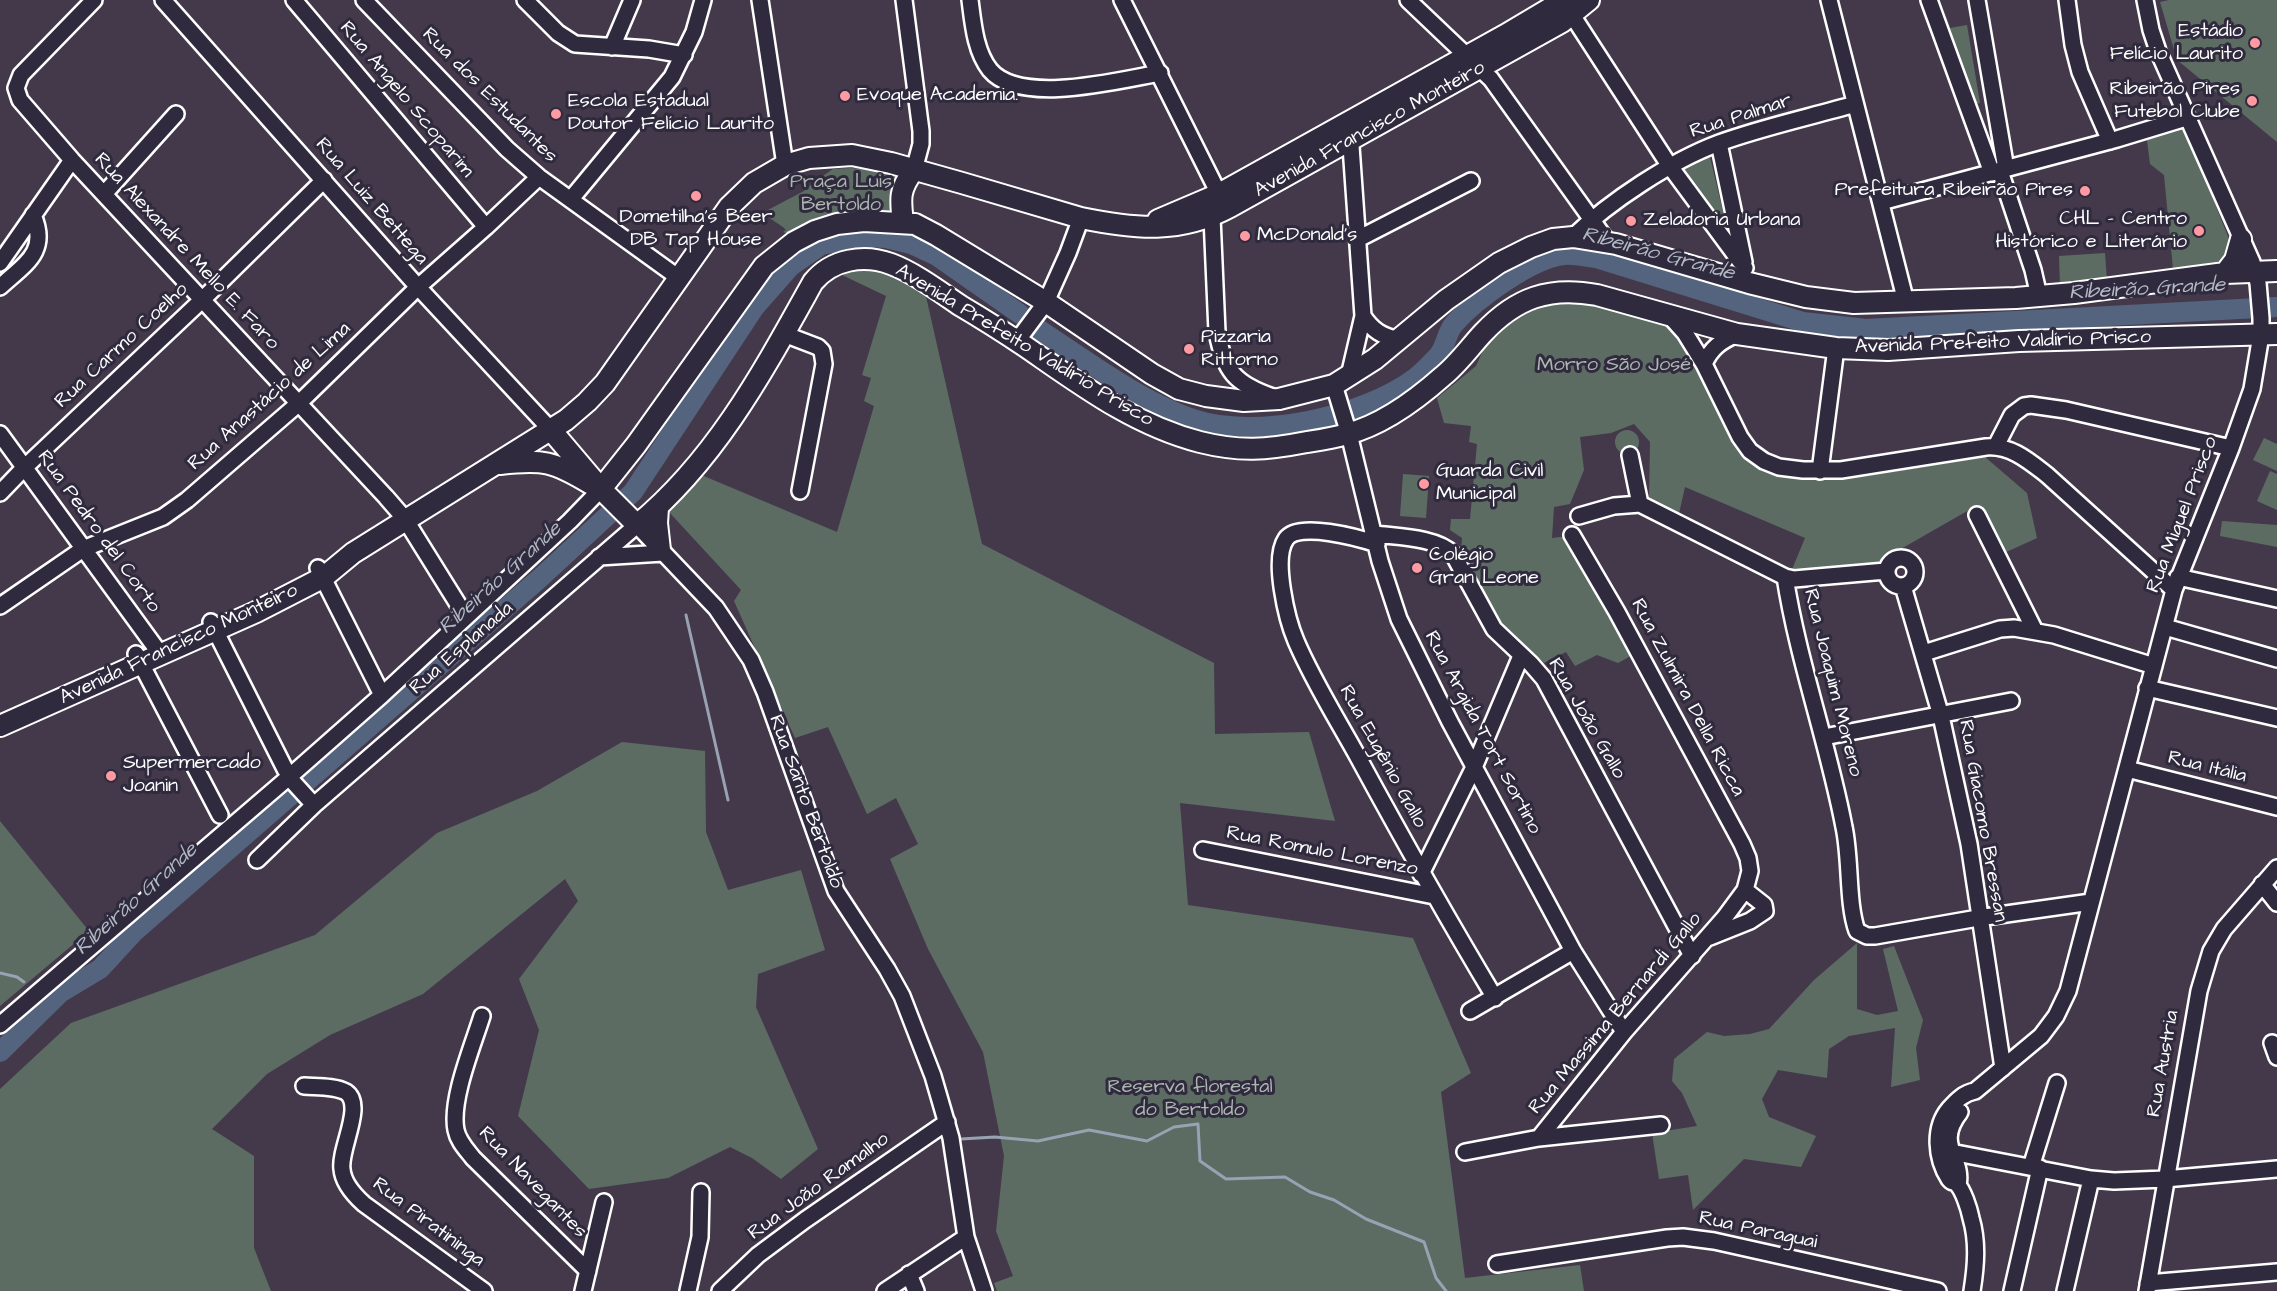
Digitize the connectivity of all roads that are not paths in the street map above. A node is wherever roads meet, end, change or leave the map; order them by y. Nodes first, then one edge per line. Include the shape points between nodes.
1 (94, 0) edge
2 (163, 0) edge
3 (294, 0) edge
4 (364, 0) edge
5 (525, 0) edge
6 (632, 0) edge
7 (703, 0) edge
8 (760, 0) edge
9 (904, 0) edge
10 (970, 0) edge
11 (1122, 0) edge
12 (1408, 0) edge
13 (1589, 0) edge
14 (1829, 0) edge
15 (1929, 0) edge
16 (1977, 0) edge
17 (2067, 0) edge
18 (2145, 0) edge
19 (1568, 7) edge
20 (612, 47) junction
21 (684, 55) junction
22 (1474, 62) junction
23 (1160, 73) junction
24 (1855, 104) junction
25 (1995, 104) junction
26 (1970, 110) junction
27 (176, 114) dead end
28 (2186, 118) junction
29 (1350, 130) junction
30 (2110, 141) junction
31 (1719, 143) junction
32 (72, 160) junction
33 (785, 165) junction
34 (1669, 165) junction
35 (914, 170) junction
36 (1999, 171) junction
37 (538, 177) junction
38 (324, 180) junction
39 (1471, 182) dead end
40 (104, 194) junction
41 (1219, 194) junction
42 (571, 199) junction
43 (1881, 202) junction
44 (33, 215) junction
45 (1212, 217) junction
46 (1081, 218) junction
47 (903, 222) junction
48 (1138, 226) junction
49 (486, 227) junction
50 (1599, 231) junction
51 (1574, 237) junction
52 (1358, 239) junction
53 (2241, 239) junction
54 (0, 263) edge
55 (2277, 271) edge
56 (2255, 272) junction
57 (2225, 273) junction
58 (679, 278) junction
59 (0, 287) edge
60 (418, 287) junction
61 (2039, 296) junction
62 (202, 300) junction
63 (1046, 302) junction
64 (1906, 302) junction
65 (1668, 314) junction
66 (1363, 316) junction
67 (2266, 329) edge
68 (784, 334) junction
69 (1737, 334) junction
70 (1399, 340) junction
71 (1017, 341) junction
72 (1836, 348) junction
73 (1704, 364) junction
74 (1340, 386) junction
75 (1279, 399) junction
76 (298, 404) junction
77 (1347, 427) junction
78 (551, 430) junction
79 (0, 434) edge
80 (1996, 446) junction
81 (2231, 448) junction
82 (1630, 455) dead end
83 (492, 465) junction
84 (24, 468) junction
85 (1820, 471) junction
86 (800, 491) dead end
87 (0, 493) edge
88 (606, 494) junction
89 (1640, 504) junction
90 (658, 507) junction
91 (1977, 515) dead end
92 (1580, 516) dead end
93 (405, 519) junction
94 (631, 519) junction
95 (1301, 530) joint
96 (1374, 533) junction
97 (1572, 535) dead end
98 (83, 549) junction
99 (662, 551) junction
100 (599, 557) junction
101 (1886, 571) junction
102 (321, 573) junction
103 (1785, 577) junction
104 (2176, 584) junction
105 (1903, 586) junction
106 (2277, 599) edge
107 (0, 606) edge
108 (466, 617) junction
109 (214, 626) junction
110 (2165, 627) junction
111 (2035, 631) junction
112 (158, 651) junction
113 (1924, 653) junction
114 (1521, 656) junction
115 (139, 659) junction
116 (2277, 659) edge
117 (2154, 666) junction
118 (2147, 688) junction
119 (382, 695) junction
120 (2011, 701) dead end
121 (0, 713) edge
122 (1941, 716) junction
123 (2277, 717) edge
124 (0, 726) edge
125 (1824, 737) junction
126 (1475, 765) junction
127 (2127, 769) junction
128 (292, 780) junction
129 (311, 802) junction
130 (2277, 807) edge
131 (220, 815) dead end
132 (1203, 850) dead end
133 (257, 860) dead end
134 (2277, 868) edge
135 (1421, 874) junction
136 (2262, 884) junction
137 (1746, 888) junction
138 (1434, 896) junction
139 (2091, 902) junction
140 (2277, 903) edge
141 (1978, 918) junction
142 (1708, 938) junction
143 (1573, 951) junction
144 (1692, 956) junction
145 (1495, 998) junction
146 (1470, 1011) dead end
147 (482, 1016) dead end
148 (0, 1025) edge
149 (1624, 1032) junction
150 (2003, 1068) junction
151 (2057, 1083) dead end
152 (304, 1086) dead end
153 (1975, 1091) junction
154 (947, 1122) junction
155 (1661, 1125) dead end
156 (1539, 1138) junction
157 (1466, 1152) dead end
158 (1951, 1152) junction
159 (2035, 1167) junction
160 (2277, 1169) edge
161 (2091, 1179) junction
162 (2165, 1179) junction
163 (1958, 1185) junction
164 (701, 1192) dead end
165 (604, 1202) dead end
166 (966, 1237) junction
167 (1497, 1264) dead end
168 (588, 1271) junction
169 (2277, 1272) edge
170 (909, 1274) junction
171 (2147, 1287) edge
172 (484, 1291) edge
173 (583, 1291) edge
174 (688, 1291) edge
175 (720, 1291) edge
176 (885, 1291) edge
177 (916, 1291) edge
178 (984, 1291) edge
179 (1938, 1291) edge
180 (1972, 1291) edge
181 (2012, 1291) edge
182 (2065, 1291) edge

1 - 32 street, Rua Alexandre Mello E. Faro via 21,75 16,88 26,107
2 - 38 street, Rua Luiz Bettega
3 - 49 street, Rua Angelo Scoparim
4 - 37 street, Rua dos Estudantes
5 - 20 street via 567,40 585,46
6 - 20 street
7 - 21 street
8 - 33 street
9 - 35 street via 921,130
10 - 23 street via 982,56 990,70 1009,83 1064,87
11 - 23 street
12 - 22 street
13 - 19 main road, Avenida Francisco Monteiro
14 - 24 street
15 - 26 street
16 - 25 street
17 - 30 street via 2080,72
18 - 28 street, Rua Miguel Prisco via 2158,51
19 - 22 main road, Avenida Francisco Monteiro
19 - 34 street
20 - 21 street
21 - 42 street via 659,95
22 - 29 main road, Avenida Francisco Monteiro
22 - 50 street via 1515,112
23 - 41 street
24 - 31 street, Rua Palmar
24 - 43 street
25 - 26 street
25 - 36 street
26 - 36 street
27 - 40 street
28 - 30 street
28 - 53 street, Rua Miguel Prisco
29 - 41 main road, Avenida Francisco Monteiro
29 - 45 main road, Avenida Francisco Monteiro
29 - 52 street
30 - 36 street
31 - 34 street, Rua Palmar
31 - 34 street via 1745,268
32 - 40 street, Rua Alexandre Mello E. Faro
32 - 44 street
33 - 35 main road, Avenida Francisco Monteiro via 809,158 852,155
33 - 58 main road, Avenida Francisco Monteiro via 754,183 729,207
34 - 50 street, Rua Palmar via 1616,202
35 - 46 main road, Avenida Francisco Monteiro
35 - 47 main road via 902,187
36 - 43 street
36 - 61 street
37 - 42 street, Rua dos Estudantes
37 - 49 street, Rua Anastácio de Lima
38 - 60 street, Rua Luiz Bettega
38 - 62 street, Rua Carmo Coelho
39 - 52 street
40 - 62 street, Rua Alexandre Mello E. Faro
41 - 48 main road, Avenida Francisco Monteiro
42 - 58 street, Rua dos Estudantes
43 - 64 street
44 - 54 street
44 - 59 street via 40,236 38,246
45 - 48 main road, Avenida Francisco Monteiro via 1184,225
45 - 75 street via 1219,344 1238,381
46 - 48 main road, Avenida Francisco Monteiro
46 - 63 street
47 - 63 main road via 936,235
47 - 88 main road via 837,224 794,242 764,266 630,453
49 - 60 street, Rua Anastácio de Lima
50 - 51 main road
50 - 51 street, Rua Palmar
50 - 64 main road via 1806,297 1854,303
51 - 70 main road via 1553,239 1499,263 1446,300
52 - 66 street
53 - 56 street, Rua Miguel Prisco
53 - 57 main road via 2235,260
55 - 56 main road
56 - 57 main road
56 - 67 street, Rua Miguel Prisco
57 - 61 main road
58 - 78 main road, Avenida Francisco Monteiro via 605,383
60 - 76 street, Rua Anastácio de Lima
60 - 78 street, Rua Luiz Bettega
61 - 64 main road
62 - 76 street, Rua Alexandre Mello E. Faro
62 - 84 street, Rua Carmo Coelho
63 - 71 street
63 - 75 main road via 1179,389 1244,400
65 - 69 main road, Avenida Prefeito Valdírio Prisco
65 - 73 street
65 - 77 main road, Avenida Prefeito Valdírio Prisco via 1579,292 1537,296 1502,314 1445,375 1417,397 1390,415
66 - 70 street via 1380,334
66 - 74 street
67 - 72 main road, Avenida Prefeito Valdírio Prisco via 1888,350
67 - 81 street, Rua Miguel Prisco via 2252,389
68 - 71 main road, Avenida Prefeito Valdírio Prisco via 821,273 830,266 865,259 891,264
68 - 86 street via 818,346 824,364
68 - 90 main road, Avenida Prefeito Valdírio Prisco via 709,452
69 - 72 main road, Avenida Prefeito Valdírio Prisco
69 - 73 street via 1712,350
70 - 74 main road
71 - 77 main road, Avenida Prefeito Valdírio Prisco via 1119,409 1199,442 1259,450
72 - 85 street
73 - 85 street via 1750,451 1779,467
74 - 75 main road
74 - 77 street, Rua Argida Tort Sortino
76 - 93 street, Rua Alexandre Mello E. Faro
76 - 98 street, Rua Anastácio de Lima via 175,509 146,525
77 - 96 street, Rua Argida Tort Sortino
78 - 83 main road, Avenida Francisco Monteiro
78 - 88 main road
79 - 84 street, Rua Pedro del Corto
80 - 81 street via 2012,415 2031,405
80 - 85 street
80 - 104 street via 2025,458
81 - 104 street, Rua Miguel Prisco
82 - 89 street
83 - 88 main road via 552,463
83 - 93 main road, Avenida Francisco Monteiro
84 - 87 street, Rua Carmo Coelho
84 - 98 street, Rua Pedro del Corto
88 - 94 main road
88 - 108 street
89 - 92 street
89 - 103 street, Rua Joaquim Moreno
90 - 94 main road, Avenida Prefeito Valdírio Prisco
90 - 99 main road via 657,534
91 - 111 street
93 - 102 main road, Avenida Francisco Monteiro
93 - 108 street, Rua Alexandre Mello E. Faro
94 - 99 street, Rua Santo Bertoldo
94 - 100 street, Rua Esplanada
95 - 96 street, Rua João Gallo via 1349,536
95 - 135 street, Rua Eugênio Gallo via 1286,538 1282,552 1281,581 1296,641
96 - 114 street, Rua João Gallo via 1446,547 1494,629
96 - 126 street, Rua Argida Tort Sortino via 1399,619
97 - 137 street, Rua Zulmira Della Ricca via 1743,844 1750,871
98 - 107 street, Rua Anastácio de Lima
98 - 112 street, Rua Pedro del Corto
99 - 100 street
99 - 154 street, Rua Santo Bertoldo via 716,608 751,660 836,891 902,996
100 - 129 street, Rua Esplanada
101 - 103 street via 1802,580
101 - 105 street via 1891,582
101 - 105 street via 1890,562 1898,558 1911,561 1914,578
102 - 109 main road, Avenida Francisco Monteiro
102 - 119 street
103 - 125 street, Rua Joaquim Moreno via 1790,611
104 - 106 street
104 - 110 street, Rua Miguel Prisco
105 - 113 street, Rua Giacomo Bressan
108 - 119 street
109 - 112 main road, Avenida Francisco Monteiro
109 - 128 street
110 - 116 street
110 - 117 street, Rua Miguel Prisco
111 - 113 street via 2000,629
111 - 117 street
112 - 115 main road, Avenida Francisco Monteiro
113 - 122 street, Rua Giacomo Bressan
114 - 126 street
114 - 144 street, Rua João Gallo via 1544,679
115 - 121 main road, Avenida Francisco Monteiro
115 - 124 main road, Avenida Francisco Monteiro
115 - 131 street
117 - 118 street, Rua Miguel Prisco
118 - 123 street
118 - 127 street, Rua Miguel Prisco
119 - 128 street
120 - 122 street
122 - 125 street
122 - 141 street, Rua Giacomo Bressan via 1969,844
125 - 141 street, Rua Joaquim Moreno via 1848,848 1856,928 1860,934 1875,936
126 - 135 street
126 - 143 street, Rua Argida Tort Sortino
127 - 130 street, Rua Itália
127 - 139 street, Rua Miguel Prisco
128 - 129 street
128 - 148 street
129 - 133 street
132 - 138 street, Rua Romulo Lorenzo
134 - 136 street, Rua Austria
135 - 138 street, Rua Eugênio Gallo
136 - 140 street
136 - 162 street, Rua Austria via 2211,951 2199,991
137 - 142 street, Rua Massima Bernardi Gallo
137 - 142 street via 1765,910 1750,921
138 - 145 street, Rua Eugênio Gallo
139 - 141 street
139 - 150 street, Rua Miguel Prisco via 2074,972 2056,1016 2042,1036
141 - 150 street, Rua Giacomo Bressan
142 - 144 street, Rua Massima Bernardi Gallo
143 - 145 street
143 - 149 street, Rua Argida Tort Sortino
144 - 149 street, Rua Massima Bernardi Gallo
145 - 146 street
147 - 168 street, Rua Navegantes via 460,1088 454,1118 456,1132 473,1158
149 - 156 street, Rua Massima Bernardi Gallo
150 - 153 street, Rua Miguel Prisco
151 - 159 street
152 - 172 street, Rua Piratininga via 339,1089 352,1099 354,1108 342,1154 342,1170 355,1196
153 - 158 street, Rua Miguel Prisco via 1952,1125
153 - 163 street, Rua Miguel Prisco via 1967,1093 1947,1112 1938,1133 1945,1168 1950,1180
154 - 166 street, Rua Santo Bertoldo
154 - 175 street, Rua João Ramalho via 795,1227
155 - 156 street
156 - 157 street, Rua Massima Bernardi Gallo
158 - 159 street
158 - 163 street, Rua Miguel Prisco via 1960,1176
159 - 161 street
159 - 181 street
160 - 162 street
161 - 162 street
161 - 182 street
162 - 171 street, Rua Austria
163 - 180 street, Rua Miguel Prisco via 1970,1211 1976,1242
164 - 174 street via 700,1237
165 - 168 street
166 - 170 street
166 - 178 street, Rua Santo Bertoldo
167 - 179 street, Rua Paraguai via 1683,1237
168 - 173 street
169 - 171 street
170 - 176 street
170 - 177 street

